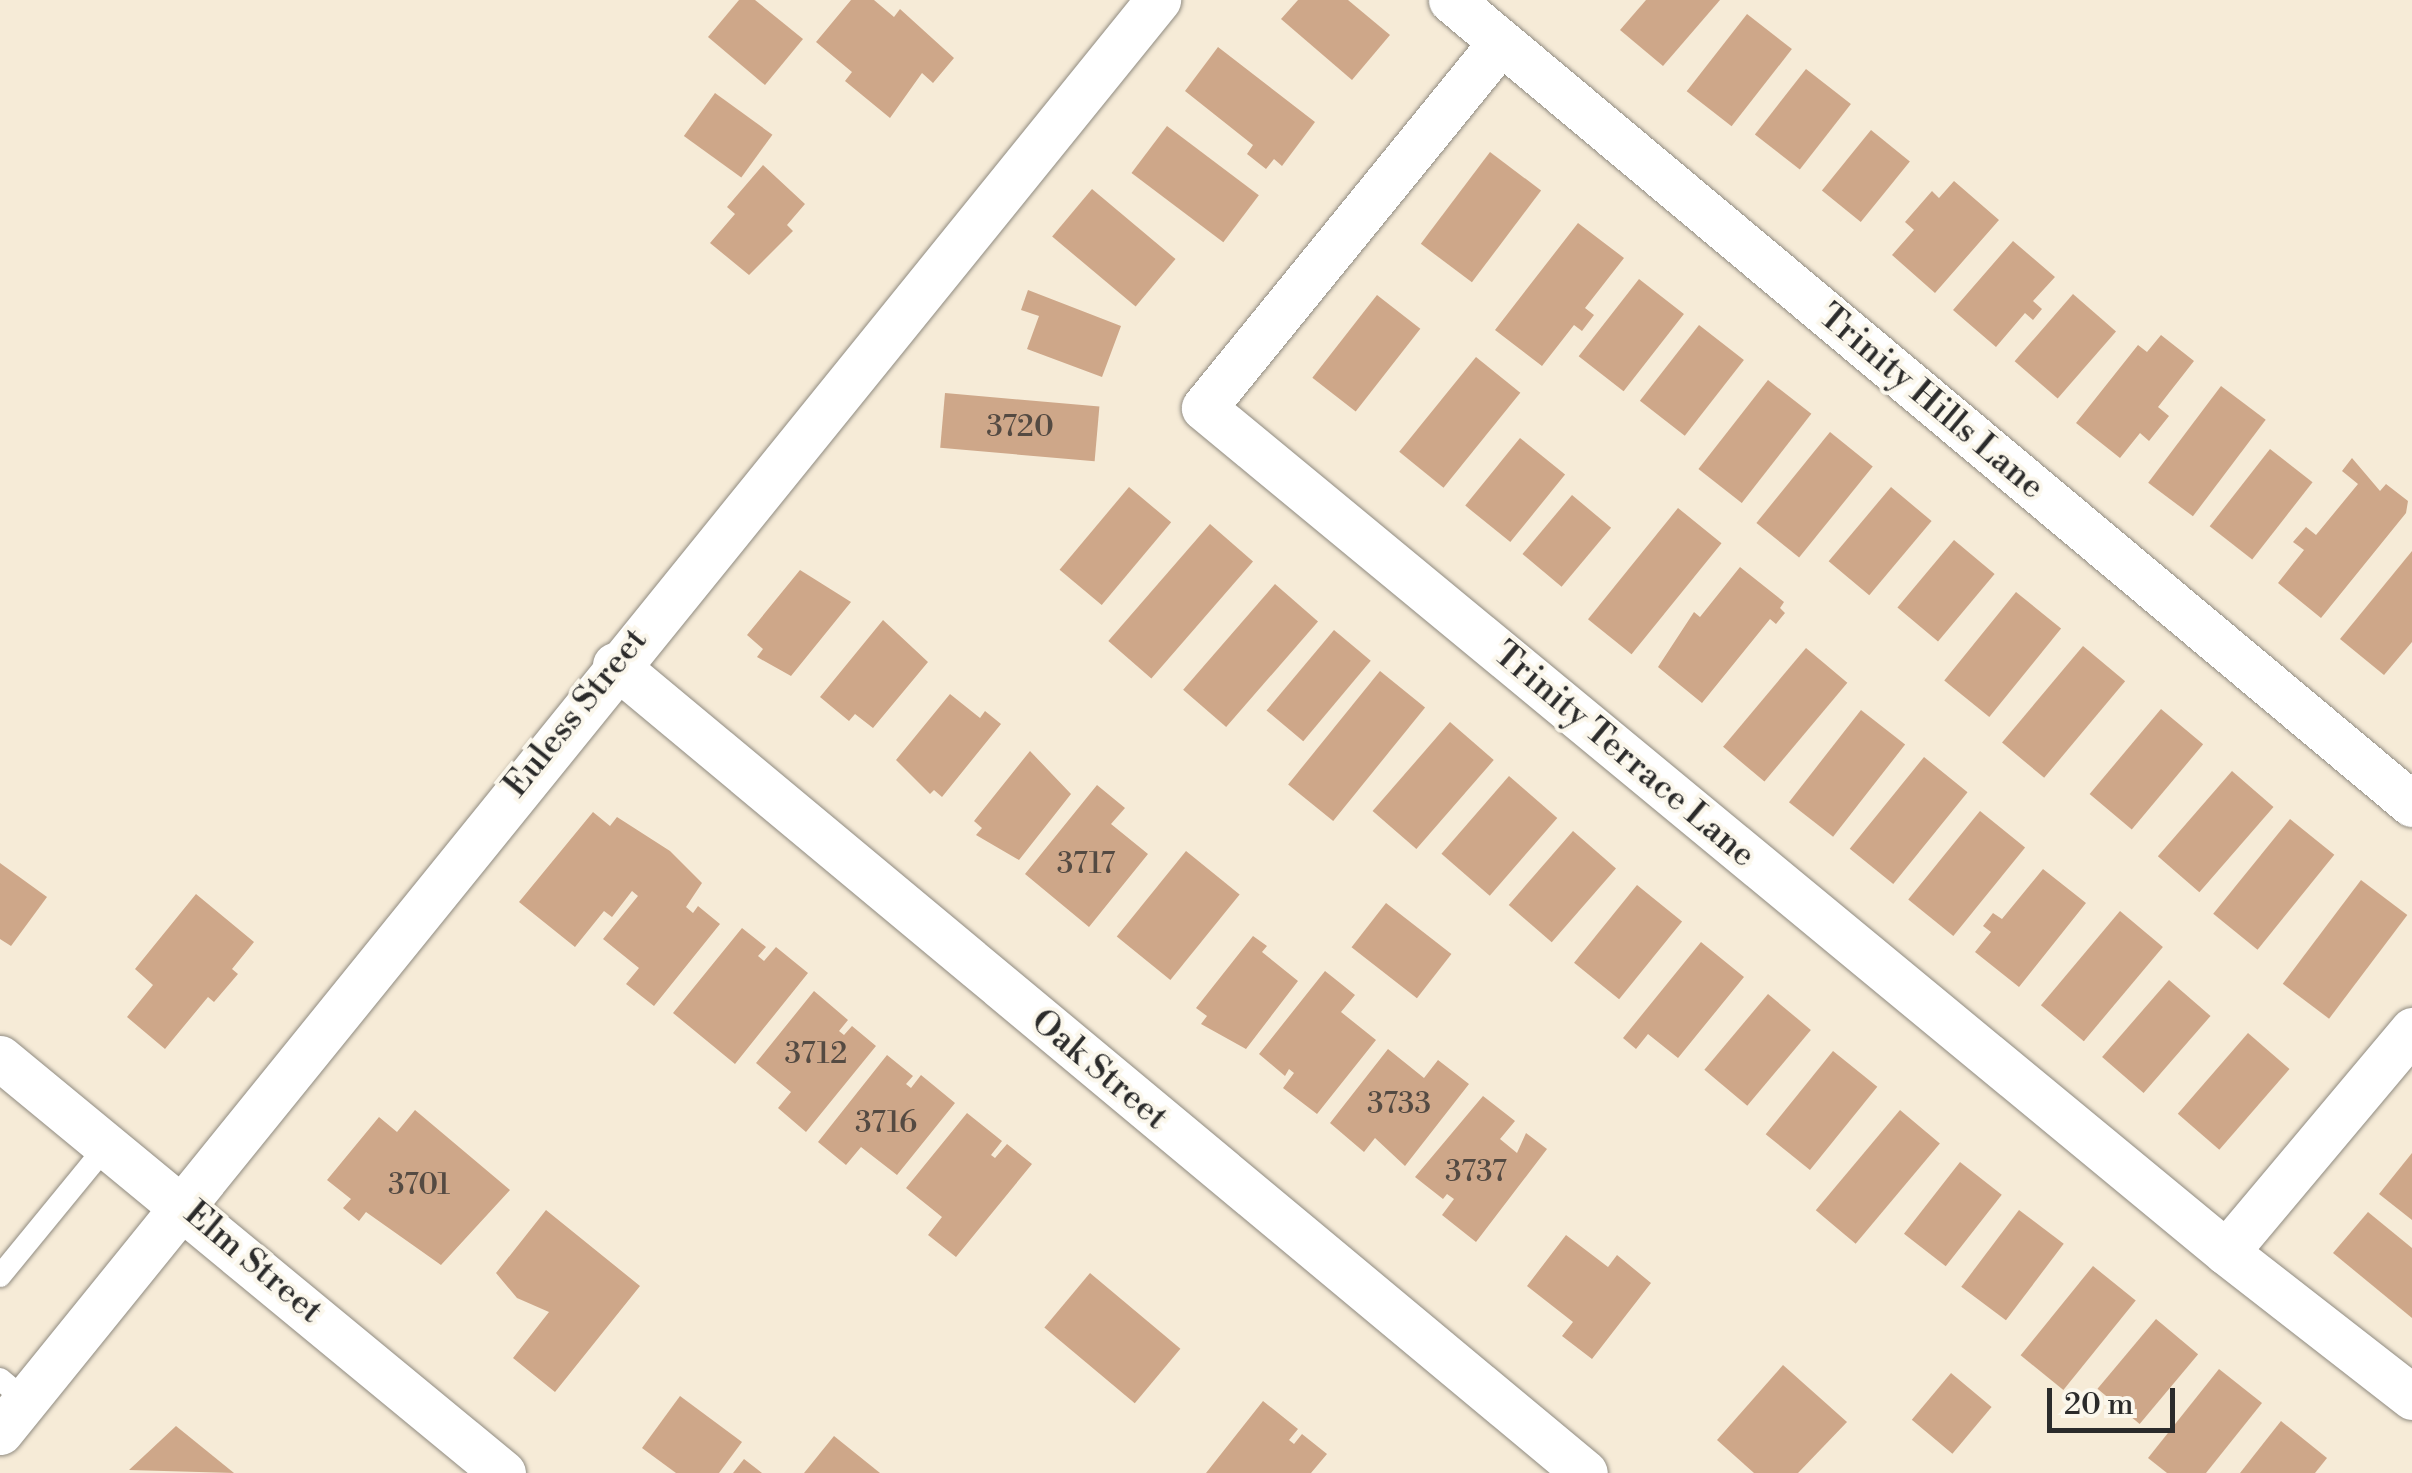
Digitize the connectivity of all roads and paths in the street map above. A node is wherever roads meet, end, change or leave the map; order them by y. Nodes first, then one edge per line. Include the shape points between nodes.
1 (1158, 0) edge
2 (1451, 0) edge
3 (1501, 42) junction
4 (614, 665) junction
5 (2412, 804) edge
6 (2412, 1030) edge
7 (0, 1058) edge
8 (108, 1144) junction
9 (180, 1202) junction
10 (2226, 1252) junction
11 (0, 1276) edge
12 (2412, 1397) edge
13 (8, 1404) edge
14 (503, 1473) edge
15 (1586, 1473) edge

1 - 4 street, Euless Street
2 - 3 street, Trinity Hills Lane
3 - 5 street, Trinity Hills Lane
3 - 10 street, Trinity Terrace Lane via 1204,408
4 - 9 street, Euless Street
4 - 15 street, Oak Street
6 - 10 street
7 - 8 street, Elm Street
8 - 9 street, Elm Street
8 - 11 lane
9 - 13 street, Euless Street
9 - 14 street, Elm Street
10 - 12 street, Trinity Terrace Lane

